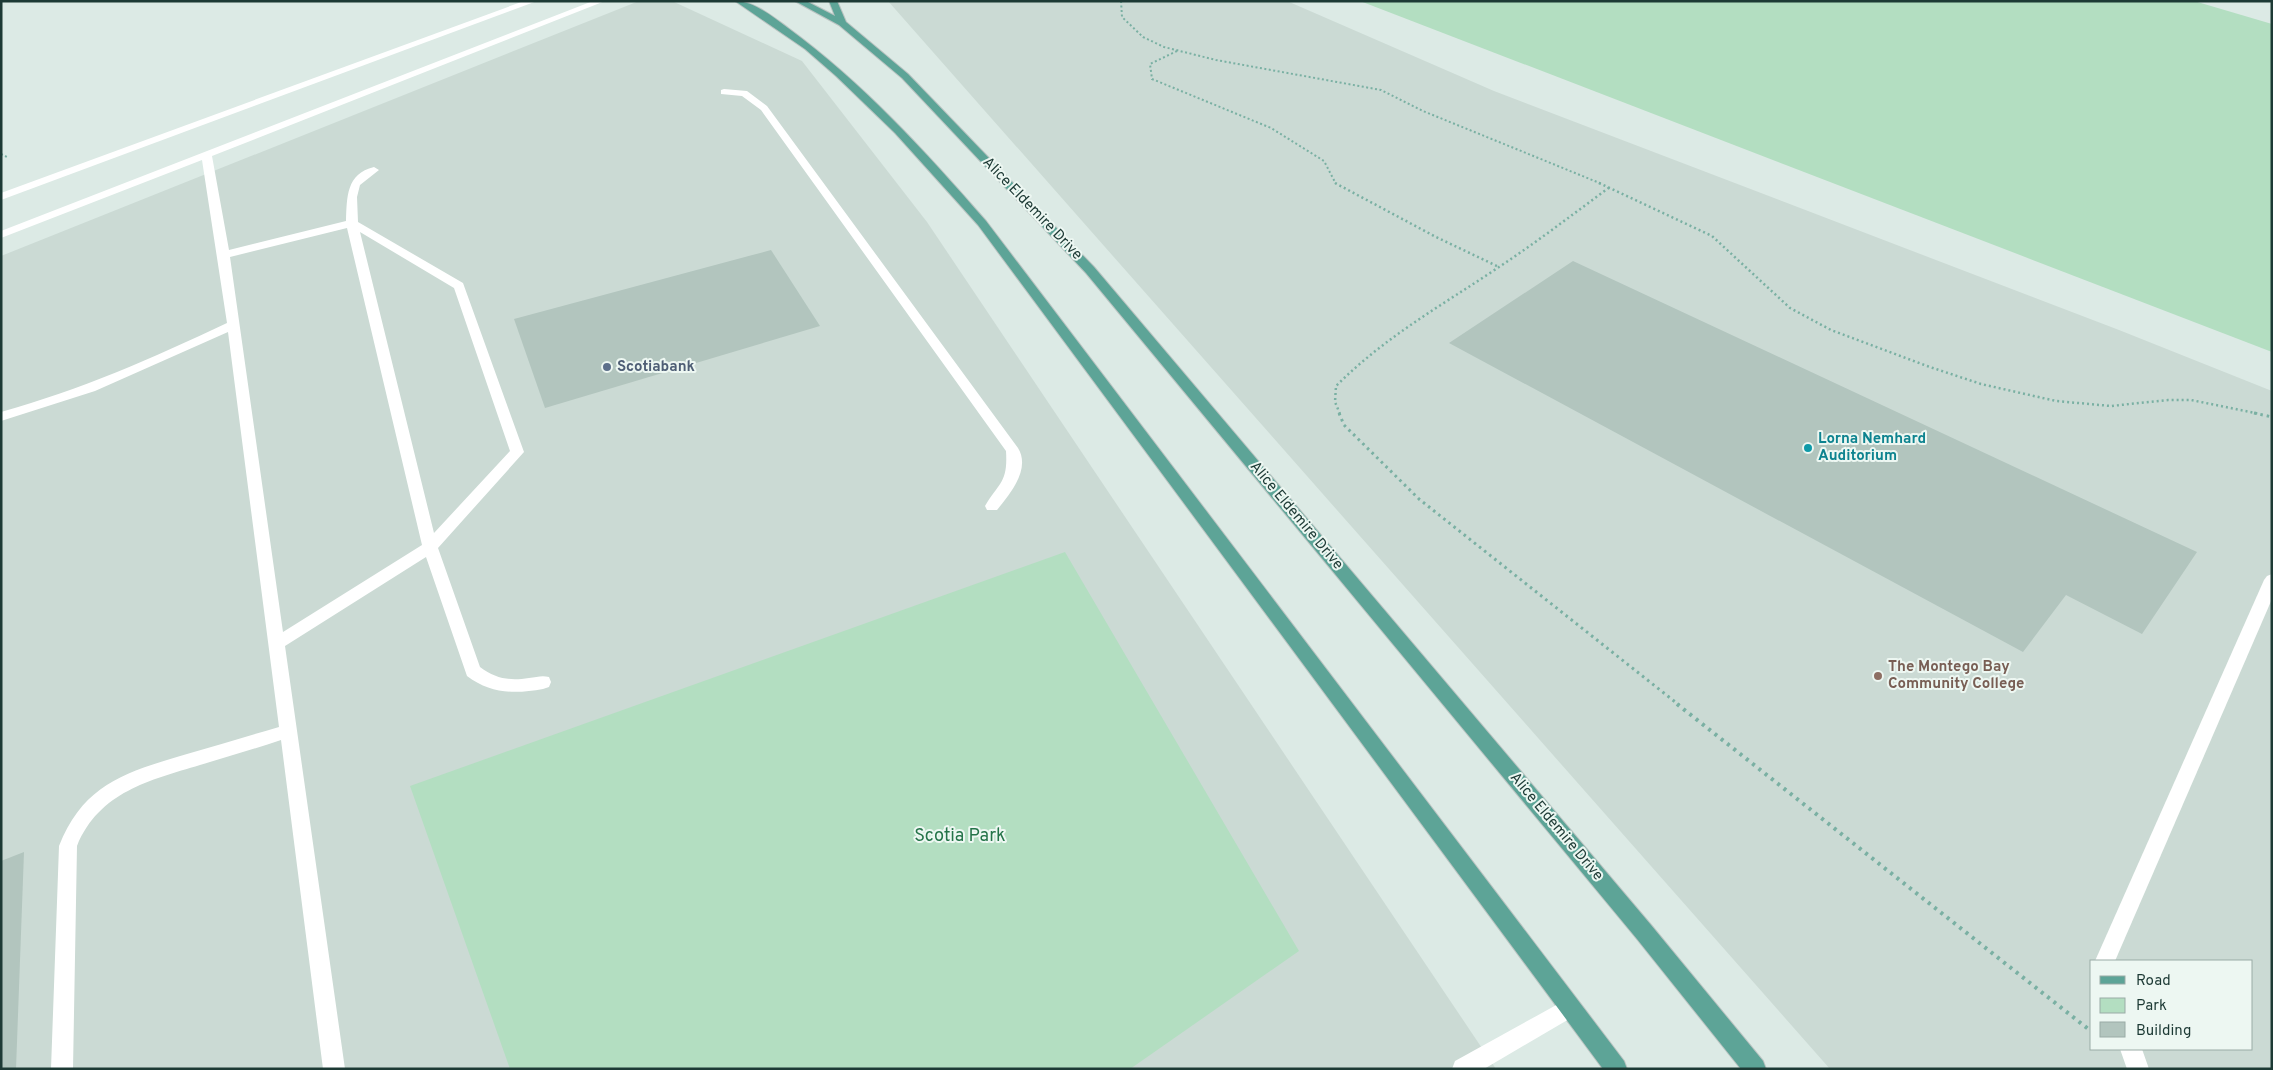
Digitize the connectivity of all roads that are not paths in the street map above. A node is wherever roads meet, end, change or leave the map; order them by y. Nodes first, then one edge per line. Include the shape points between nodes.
1 (533, 1) edge
2 (601, 1) edge
3 (739, 1) edge
4 (799, 1) edge
5 (833, 1) edge
6 (842, 24) junction
7 (724, 92) dead end
8 (207, 156) junction
9 (374, 170) dead end
10 (1, 197) edge
11 (352, 223) junction
12 (1, 235) edge
13 (224, 255) junction
14 (233, 325) junction
15 (1, 417) edge
16 (992, 506) dead end
17 (430, 547) junction
18 (2272, 580) edge
19 (276, 644) junction
20 (543, 682) dead end
21 (288, 731) junction
22 (2105, 960) edge
23 (1570, 1008) junction
24 (2131, 1050) edge
25 (62, 1069) edge
26 (334, 1069) edge
27 (1463, 1069) edge
28 (1616, 1069) edge
29 (1755, 1069) edge
30 (2138, 1069) edge

1 - 10 lane
2 - 8 lane
3 - 23 main road via 828,62 915,146 982,223
4 - 6 main road, Alice Eldemire Drive
5 - 6 main road
6 - 29 main road, Alice Eldemire Drive via 905,76 1090,270
7 - 16 lane via 744,93 764,108 1013,451 1015,470 1009,488
8 - 12 lane
8 - 13 lane
9 - 11 lane via 359,177 352,186
11 - 13 lane
11 - 17 lane
11 - 17 lane via 459,286 517,452
13 - 14 lane
14 - 15 lane via 101,385 50,404
14 - 19 lane
17 - 19 lane
17 - 20 lane via 473,671 484,680 501,686 521,687
18 - 22 lane
19 - 21 lane
21 - 25 lane via 136,777 116,787 83,815 72,831 68,846
21 - 26 lane
23 - 27 lane
23 - 28 main road
24 - 30 lane

